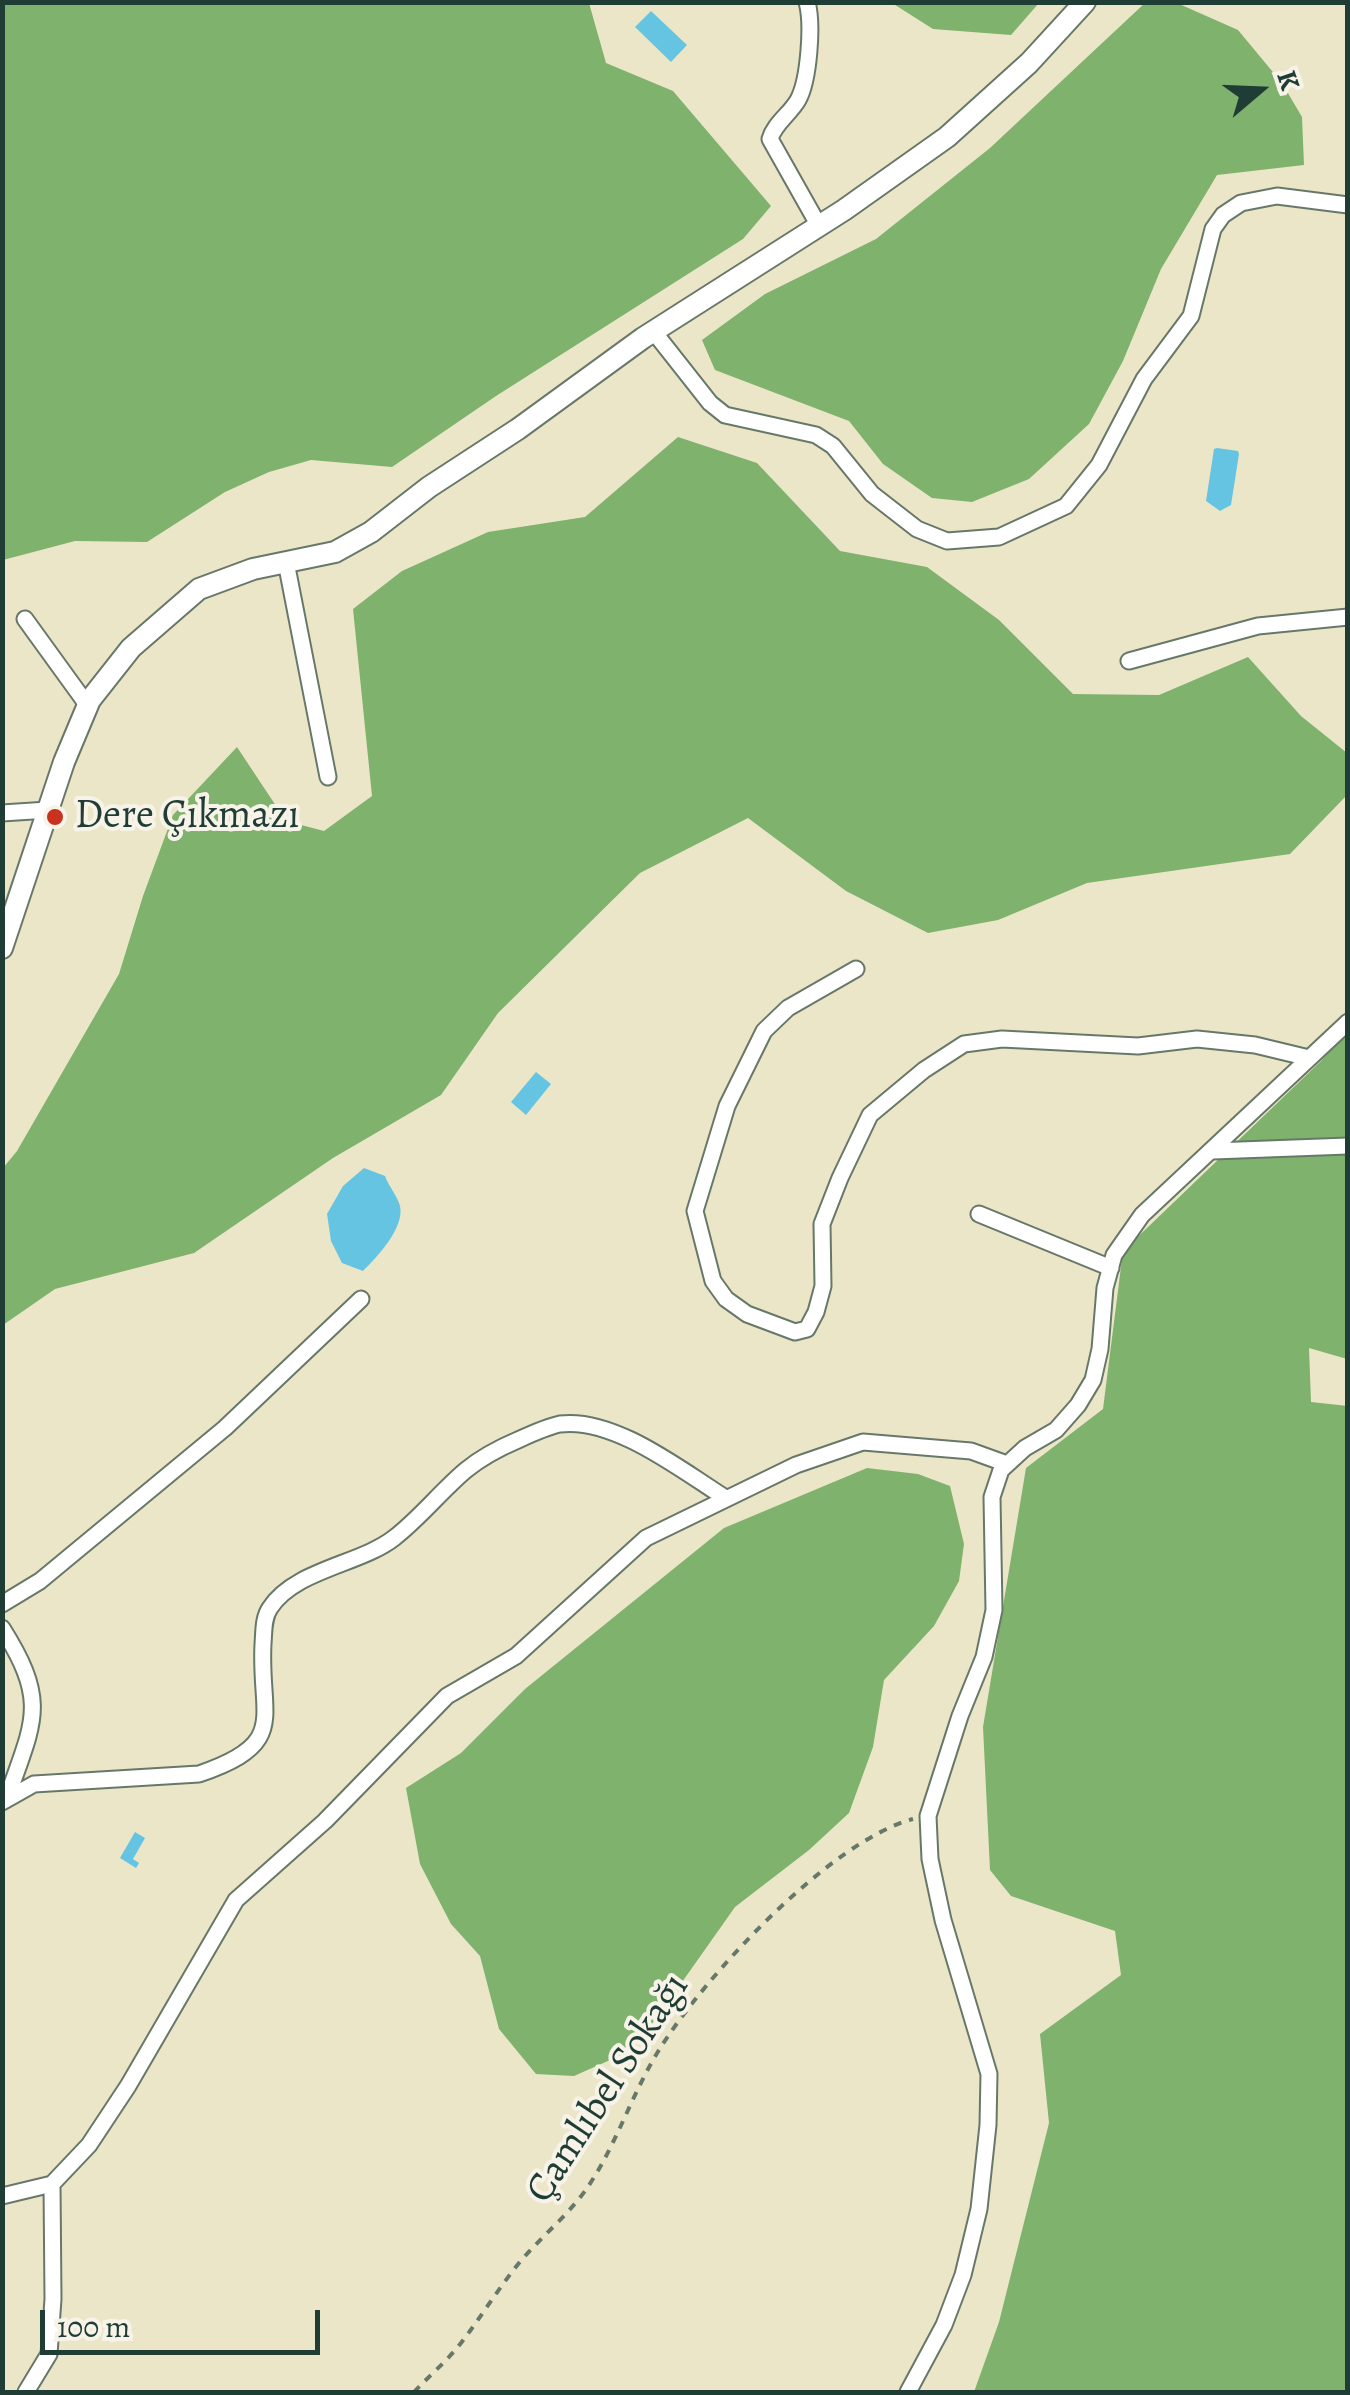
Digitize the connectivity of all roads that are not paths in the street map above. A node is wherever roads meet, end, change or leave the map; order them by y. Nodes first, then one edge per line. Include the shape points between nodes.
1 (807, 2) edge
2 (1085, 2) edge
3 (1348, 205) edge
4 (819, 226) junction
5 (654, 332) junction
6 (286, 562) junction
7 (1348, 617) edge
8 (25, 619) dead end
9 (1129, 661) dead end
10 (88, 706) junction
11 (328, 777) dead end
12 (48, 810) junction
13 (2, 813) edge
14 (2, 948) edge
15 (856, 969) dead end
16 (1348, 1022) edge
17 (1309, 1058) junction
18 (1348, 1146) edge
19 (1213, 1150) junction
20 (980, 1214) dead end
21 (1111, 1268) junction
22 (361, 1299) dead end
23 (1008, 1464) junction
24 (724, 1497) junction
25 (2, 1604) edge
26 (2, 1628) edge
27 (5, 1800) edge
28 (52, 2184) junction
29 (2, 2196) edge
30 (26, 2392) edge
31 (908, 2392) edge

1 - 4 street via 807,73 800,97 770,139
2 - 4 street via 947,136
3 - 5 street via 1277,196 1241,203 1223,215 1213,229 1192,316 1144,379 1099,465 1066,506 999,537 947,541 917,529 816,435 725,415
4 - 5 street
5 - 6 street via 372,532 335,552
6 - 10 street via 199,589 131,648
6 - 11 street
7 - 9 street via 1258,626
8 - 10 street
10 - 12 street
12 - 13 street
12 - 14 street
15 - 17 street via 788,1008 764,1031 727,1106 695,1211 712,1282 726,1299 795,1332 806,1329 816,1312 823,1286 822,1224 870,1115 964,1044 1197,1040
16 - 17 street
17 - 19 street
18 - 19 street
19 - 21 street via 1142,1214
20 - 21 street
21 - 23 street via 1092,1380 1056,1430
22 - 25 street via 225,1428 40,1582
23 - 24 street via 971,1451 863,1442
23 - 31 street via 992,1498 994,1610 984,1657 928,1816 942,1920 989,2074 979,2209 944,2325
24 - 27 street via 615,1433 575,1424 536,1432 465,1470 392,1540 272,1604 262,1662 267,1724 242,1754 200,1774 34,1784
24 - 28 street via 646,1538 516,1656 447,1696 326,1821 236,1900 128,2086 89,2145
26 - 27 street via 34,1696 30,1733
28 - 29 street
28 - 30 street via 49,2354

